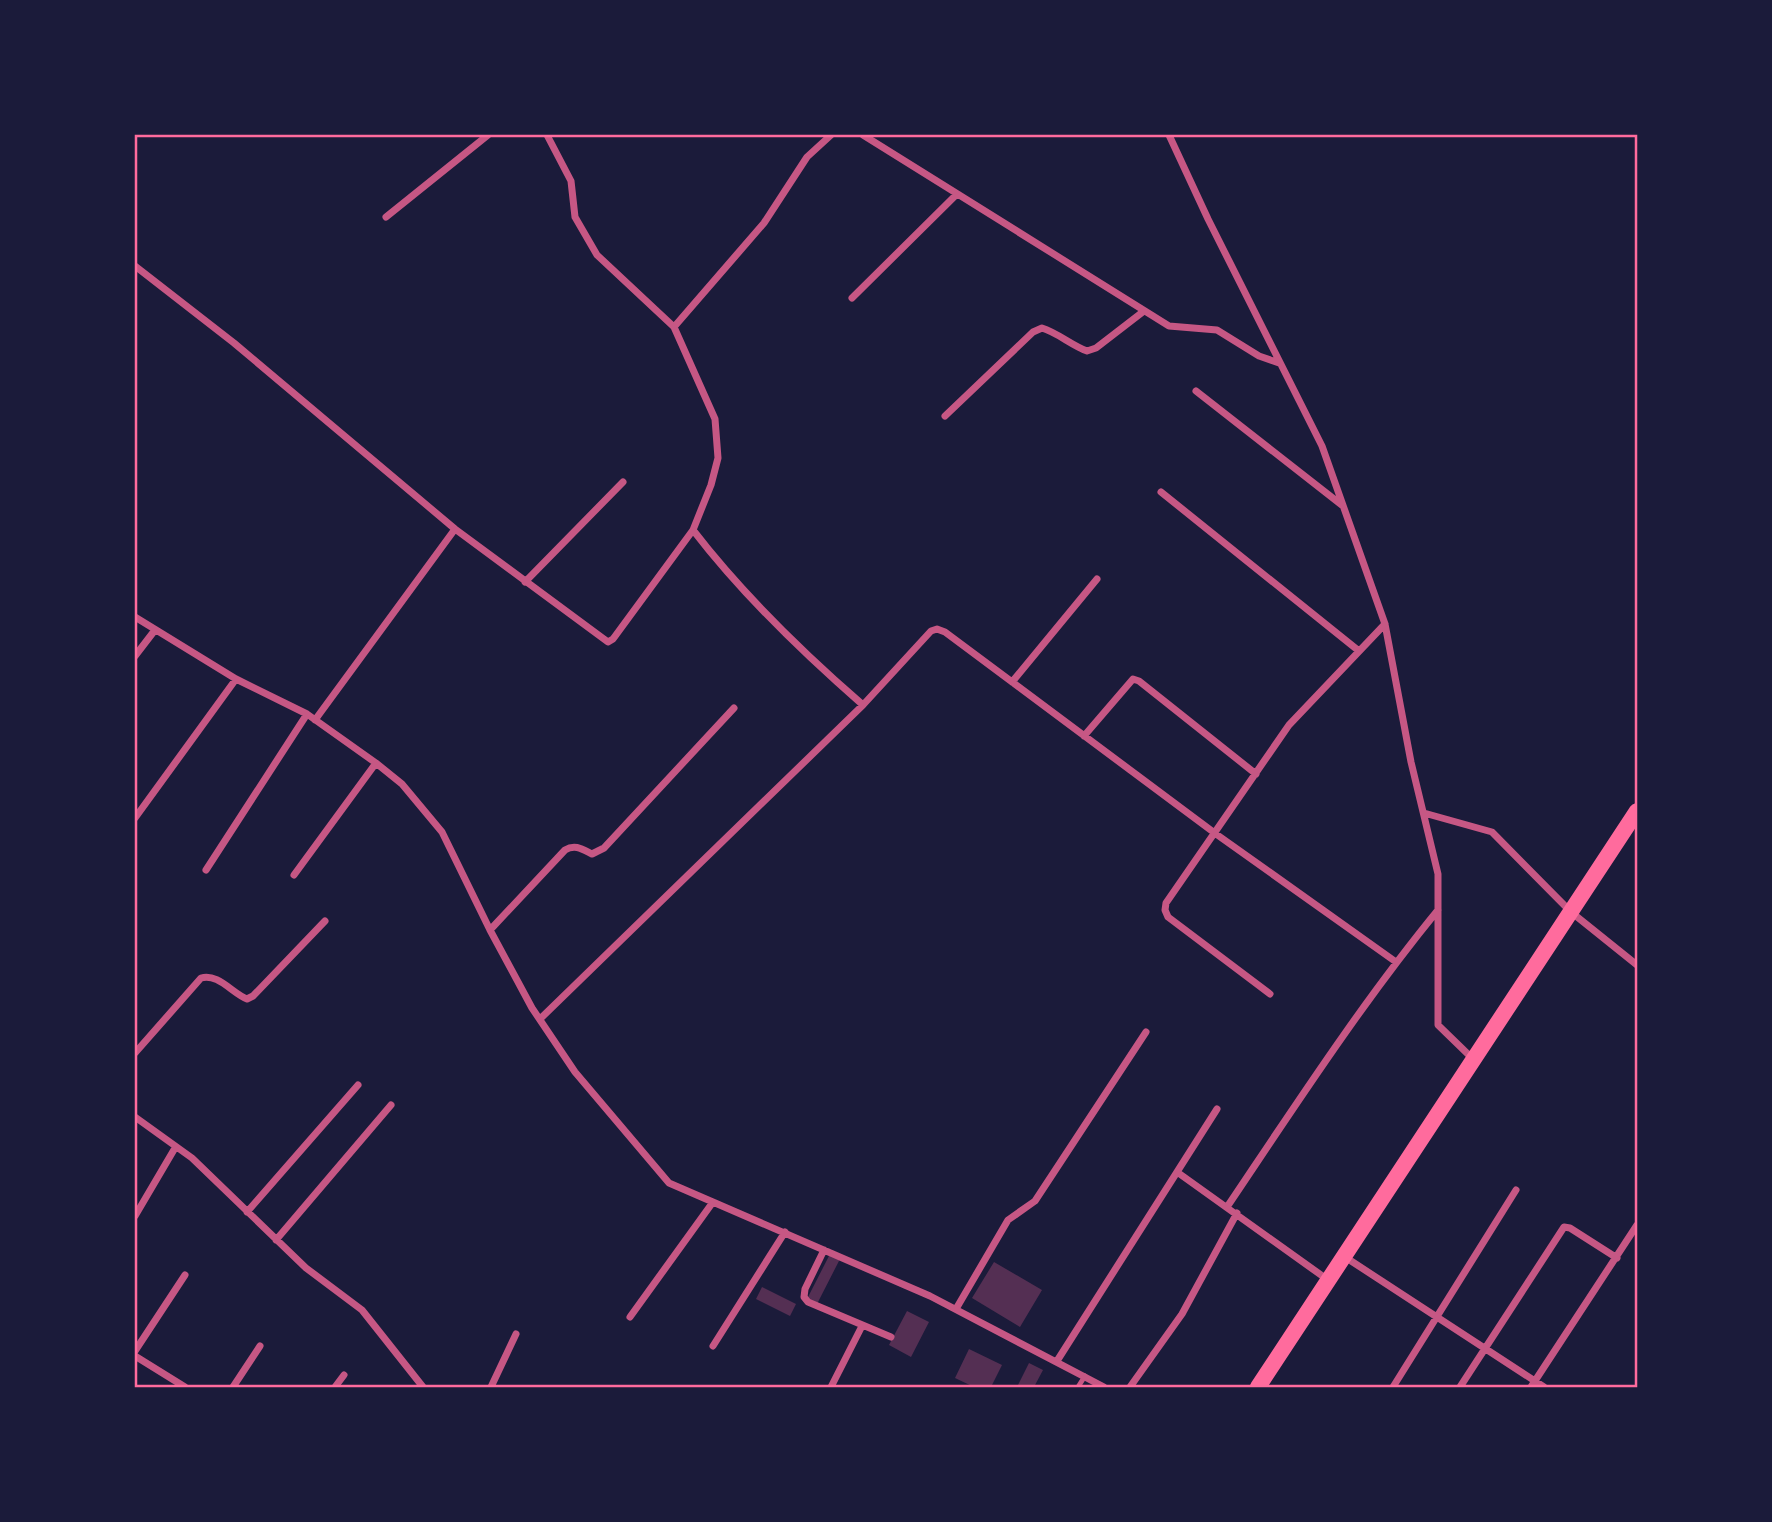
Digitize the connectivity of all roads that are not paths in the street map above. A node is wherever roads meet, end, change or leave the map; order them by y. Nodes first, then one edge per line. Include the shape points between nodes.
1 (547, 135) edge
2 (831, 135) edge
3 (863, 135) edge
4 (1169, 135) edge
5 (484, 136) edge
6 (957, 194) junction
7 (386, 217) dead end
8 (135, 266) edge
9 (852, 298) dead end
10 (1144, 311) junction
11 (674, 327) junction
12 (1279, 363) junction
13 (1196, 391) dead end
14 (945, 416) dead end
15 (623, 482) dead end
16 (1161, 492) dead end
17 (1343, 506) junction
18 (455, 529) junction
19 (694, 530) junction
20 (1097, 579) dead end
21 (525, 582) junction
22 (135, 617) edge
23 (1385, 624) junction
24 (155, 630) junction
25 (1359, 651) junction
26 (135, 656) edge
27 (236, 679) junction
28 (1012, 682) junction
29 (863, 705) junction
30 (734, 708) dead end
31 (307, 714) junction
32 (314, 720) junction
33 (1084, 736) junction
34 (376, 763) junction
35 (1256, 774) junction
36 (1637, 811) edge
37 (1424, 813) junction
38 (135, 818) edge
39 (1216, 834) junction
40 (205, 870) dead end
41 (294, 875) dead end
42 (1438, 910) junction
43 (1571, 912) junction
44 (325, 921) dead end
45 (490, 930) junction
46 (1396, 962) junction
47 (1637, 965) edge
48 (1270, 994) dead end
49 (540, 1019) junction
50 (1146, 1032) dead end
51 (135, 1052) edge
52 (1474, 1059) junction
53 (358, 1085) dead end
54 (391, 1105) dead end
55 (1217, 1109) dead end
56 (135, 1117) edge
57 (175, 1148) junction
58 (1177, 1172) junction
59 (1516, 1190) dead end
60 (713, 1202) junction
61 (1227, 1206) junction
62 (247, 1212) junction
63 (1237, 1213) junction
64 (135, 1216) edge
65 (1637, 1225) edge
66 (785, 1232) junction
67 (276, 1240) junction
68 (824, 1250) junction
69 (1344, 1256) junction
70 (1617, 1258) junction
71 (185, 1275) dead end
72 (1328, 1280) junction
73 (956, 1309) junction
74 (1438, 1316) junction
75 (630, 1317) dead end
76 (862, 1326) junction
77 (516, 1334) dead end
78 (891, 1337) dead end
79 (260, 1346) dead end
80 (713, 1346) dead end
81 (1486, 1348) junction
82 (135, 1354) edge
83 (1057, 1361) junction
84 (344, 1375) dead end
85 (1085, 1377) junction
86 (1533, 1384) edge
87 (185, 1387) edge
88 (233, 1387) edge
89 (335, 1387) edge
90 (423, 1387) edge
91 (491, 1387) edge
92 (831, 1387) edge
93 (1078, 1387) edge
94 (1104, 1387) edge
95 (1130, 1387) edge
96 (1258, 1387) edge
97 (1393, 1387) edge
98 (1460, 1387) edge
99 (1544, 1387) edge

1 - 11 street via 571,181 575,216 597,255
2 - 11 street via 807,157 764,223
3 - 6 street
4 - 12 street
5 - 7 street
6 - 9 street
6 - 10 street
8 - 18 street
10 - 12 street via 1169,326 1217,330
10 - 14 street via 1087,351 1042,328 1033,332
11 - 19 street via 715,419 718,458
12 - 17 street via 1322,446
13 - 17 street
15 - 21 street
16 - 25 street
17 - 23 street
18 - 21 street
18 - 32 street
19 - 21 street via 608,642
19 - 29 street via 719,564
20 - 28 street
22 - 24 street
23 - 25 street
23 - 37 street
24 - 26 street
24 - 27 street
25 - 35 street via 1289,725
27 - 31 street
27 - 38 street
28 - 29 street via 937,629
28 - 33 street
29 - 49 street
30 - 45 street via 604,848 592,854 579,847 565,850
31 - 32 street
31 - 40 street
32 - 34 street
33 - 35 street via 1133,679
33 - 39 street
34 - 41 street
34 - 45 street via 402,784 437,824
35 - 39 street
36 - 43 highway
37 - 42 street via 1438,873
37 - 43 street via 1492,832
39 - 46 street
39 - 48 street via 1165,910 1168,917
42 - 46 street
42 - 52 street via 1438,1025
43 - 47 street
43 - 52 highway
44 - 51 street via 247,999 215,978 201,978
45 - 49 street
46 - 61 street
49 - 60 street via 575,1072 660,1174
50 - 73 street via 1034,1200 1008,1220
52 - 69 highway
53 - 62 street
54 - 67 street
55 - 58 street
56 - 57 street
57 - 62 street via 192,1158
57 - 64 street
58 - 61 street
58 - 83 street
59 - 74 street
60 - 66 street
60 - 75 street
61 - 63 street
62 - 67 street
63 - 72 street
63 - 95 street via 1188,1305
65 - 70 street
66 - 68 street
66 - 80 street
67 - 90 street via 362,1310
68 - 73 street
68 - 76 street via 804,1297
69 - 72 highway
69 - 74 street
70 - 81 street via 1564,1227
70 - 86 street
71 - 82 street
72 - 96 highway
73 - 83 street
74 - 81 street
74 - 97 street
76 - 78 street
76 - 92 street
77 - 91 street
79 - 88 street
81 - 86 street
81 - 98 street
82 - 87 street
83 - 85 street
84 - 89 street
85 - 93 lane
85 - 94 street
86 - 99 street

